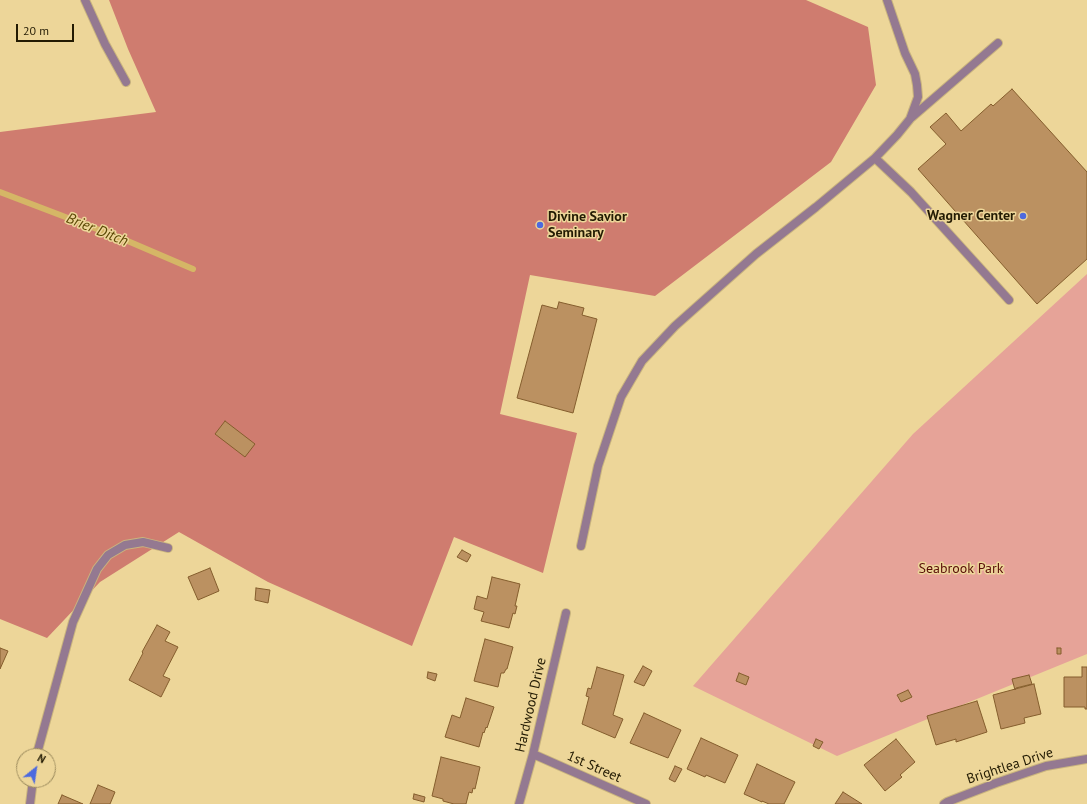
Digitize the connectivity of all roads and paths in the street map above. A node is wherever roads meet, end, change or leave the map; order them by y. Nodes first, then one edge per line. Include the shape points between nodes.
1 (85, 0) edge
2 (887, 0) edge
3 (998, 43) dead end
4 (126, 82) dead end
5 (910, 119) junction
6 (875, 158) junction
7 (1009, 300) dead end
8 (581, 546) dead end
9 (168, 548) dead end
10 (566, 612) dead end
11 (38, 748) edge
12 (533, 754) junction
13 (1087, 759) edge
14 (32, 788) edge
15 (30, 804) edge
16 (519, 804) edge
17 (646, 804) edge
18 (944, 804) edge

1 - 4 street
2 - 5 street via 915,74 918,97
3 - 5 street
5 - 6 street
6 - 7 street via 911,192
6 - 8 street via 756,254 675,326 642,361 621,397 598,466
9 - 11 street via 143,542 125,545 108,555 97,569 73,622
10 - 12 street, Hardwood Drive
12 - 16 street, Hardwood Drive
12 - 17 street, 1st Street
13 - 18 street, Brightlea Drive via 1046,766
14 - 15 street

